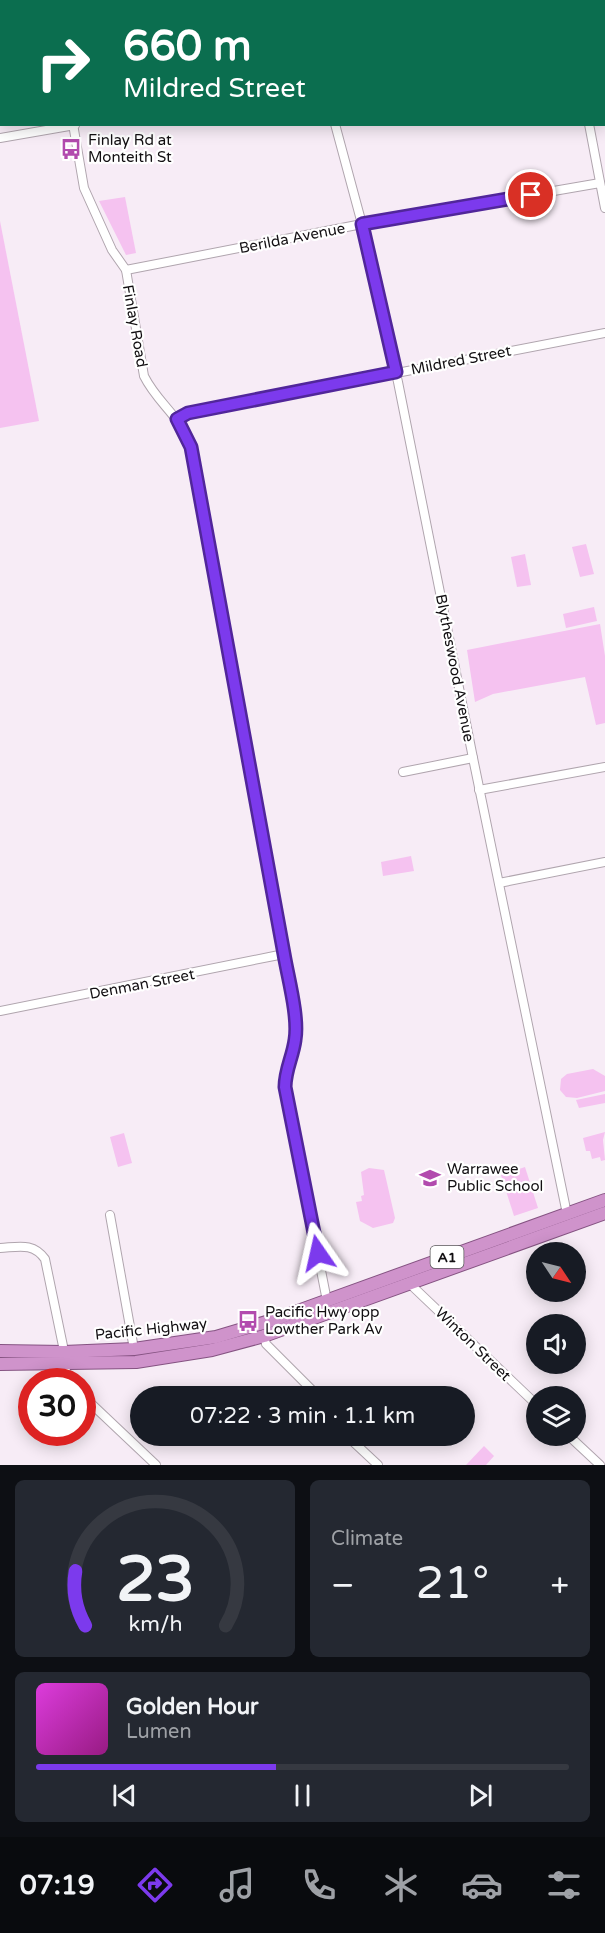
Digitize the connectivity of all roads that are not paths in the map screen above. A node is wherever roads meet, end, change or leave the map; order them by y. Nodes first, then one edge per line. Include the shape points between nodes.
1 (68, 126) edge
2 (74, 126) edge
3 (336, 126) edge
4 (589, 126) edge
5 (0, 138) edge
6 (600, 183) junction
7 (605, 208) edge
8 (362, 224) junction
9 (126, 270) junction
10 (605, 333) edge
11 (396, 372) junction
12 (177, 419) junction
13 (473, 758) junction
14 (605, 767) edge
15 (403, 772) dead end
16 (479, 790) junction
17 (605, 862) edge
18 (499, 883) junction
19 (284, 954) junction
20 (0, 1011) edge
21 (603, 1209) edge
22 (567, 1214) junction
23 (110, 1215) dead end
24 (0, 1248) edge
25 (409, 1283) junction
26 (327, 1301) junction
27 (264, 1336) junction
28 (134, 1349) junction
29 (0, 1351) edge
30 (64, 1358) junction
31 (0, 1364) edge
32 (67, 1368) edge
33 (308, 1386) edge
34 (526, 1395) edge
35 (96, 1408) edge
36 (358, 1446) edge
37 (580, 1446) edge
38 (156, 1465) edge
39 (378, 1465) edge
40 (600, 1465) edge

1 - 5 street
2 - 9 street, Finlay Road via 84,188 112,250
3 - 8 street, Blytheswood Avenue
4 - 6 street
6 - 7 street
6 - 8 street, Berilda Avenue
8 - 9 street, Berilda Avenue
8 - 11 street, Blytheswood Avenue
9 - 12 street, Finlay Road via 144,376
10 - 11 street, Mildred Street
11 - 12 street, Mildred Street via 188,413
11 - 13 street, Blytheswood Avenue
12 - 19 street, Finlay Road via 191,447
13 - 15 street
13 - 16 street, Blytheswood Avenue
14 - 16 street
16 - 18 street, Blytheswood Avenue
17 - 18 street
18 - 22 street, Blytheswood Avenue
19 - 20 street, Denman Street
19 - 26 street, Finlay Road via 296,1028 285,1087
21 - 22 highway, Pacific Highway / A1
21 - 25 highway, Pacific Highway / A1
22 - 26 highway, Pacific Highway / A1
23 - 28 street
24 - 30 street via 29,1246 45,1259
25 - 27 highway, Pacific Highway / A1
25 - 34 street, Winton Street
26 - 28 highway, Pacific Highway / A1 via 216,1337
27 - 30 highway, Pacific Highway / A1 via 212,1350 136,1362
27 - 33 street via 266,1344
28 - 30 highway, Pacific Highway / A1
29 - 30 highway, Pacific Highway / A1
30 - 31 highway, Pacific Highway / A1
30 - 32 street
35 - 38 street
36 - 39 street
37 - 40 street

